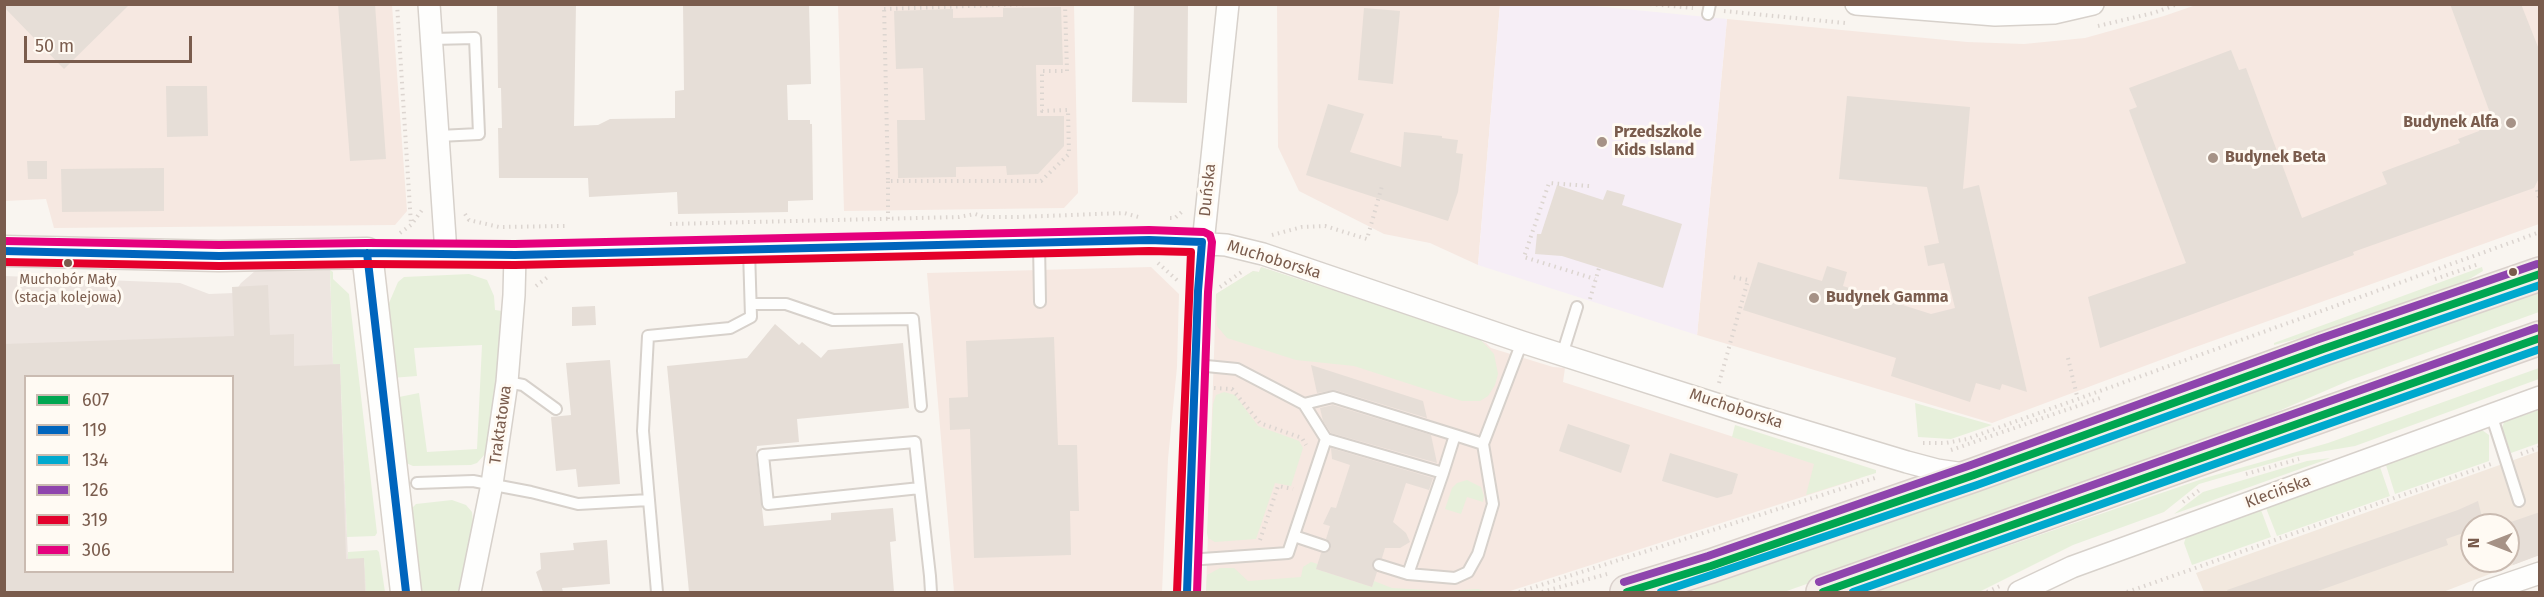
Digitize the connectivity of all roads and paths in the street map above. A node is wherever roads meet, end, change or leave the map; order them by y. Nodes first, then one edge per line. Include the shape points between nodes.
1 (397, 4) edge
2 (429, 4) edge
3 (1028, 4) edge
4 (1065, 4) edge
5 (1227, 4) edge
6 (1650, 4) edge
7 (1856, 4) edge
8 (2093, 4) edge
9 (2178, 4) edge
10 (1015, 5) edge
11 (884, 7) edge
12 (1709, 9) edge
13 (2165, 9) dead end
14 (1769, 16) dead end
15 (432, 39) junction
16 (439, 136) junction
17 (888, 181) junction
18 (1382, 186) dead end
19 (1589, 186) dead end
20 (2536, 190) dead end
21 (2540, 201) edge
22 (425, 205) dead end
23 (1188, 207) dead end
24 (464, 212) dead end
25 (1167, 218) dead end
26 (888, 219) junction
27 (1148, 219) dead end
28 (670, 224) dead end
29 (411, 225) junction
30 (565, 226) dead end
31 (2540, 232) edge
32 (397, 235) dead end
33 (1269, 236) dead end
34 (1202, 242) junction
35 (1039, 243) junction
36 (749, 250) junction
37 (4, 251) edge
38 (367, 253) junction
39 (446, 253) junction
40 (515, 255) junction
41 (1250, 267) dead end
42 (1599, 268) dead end
43 (2540, 274) edge
44 (1732, 277) dead end
45 (1595, 279) junction
46 (1213, 292) dead end
47 (1040, 302) dead end
48 (751, 304) junction
49 (1576, 306) joint
50 (2540, 338) edge
51 (1522, 342) junction
52 (1562, 355) junction
53 (2068, 358) dead end
54 (1196, 365) junction
55 (507, 382) junction
56 (1210, 388) dead end
57 (1716, 392) dead end
58 (2077, 396) dead end
59 (2540, 397) edge
60 (1304, 404) junction
61 (921, 406) dead end
62 (556, 409) dead end
63 (2491, 414) junction
64 (1455, 435) junction
65 (1326, 439) junction
66 (1917, 443) dead end
67 (1484, 444) junction
68 (2540, 447) edge
69 (1306, 450) dead end
70 (2506, 459) junction
71 (1443, 472) junction
72 (1974, 475) junction
73 (1878, 476) dead end
74 (1296, 480) dead end
75 (417, 483) dead end
76 (492, 484) junction
77 (920, 488) junction
78 (649, 500) junction
79 (2519, 501) dead end
80 (1294, 536) junction
81 (1259, 542) dead end
82 (1324, 546) dead end
83 (1188, 560) junction
84 (1379, 565) dead end
85 (2540, 573) edge
86 (1408, 574) junction
87 (1620, 582) edge
88 (406, 592) edge
89 (470, 592) edge
90 (657, 592) edge
91 (931, 592) edge
92 (1187, 592) edge
93 (1519, 592) edge
94 (1542, 592) edge
95 (1823, 592) edge
96 (2019, 592) edge
97 (2127, 592) edge
98 (2484, 592) edge

1 - 29 path
2 - 15 street
3 - 10 path
4 - 17 path via 1067,71 1042,71 1042,111 1068,110 1069,154 1041,181
5 - 34 street, Duńska
6 - 12 path
7 - 8 street via 1995,15 2054,13
9 - 13 path
10 - 11 path
11 - 17 path
12 - 14 path
15 - 16 street
15 - 16 lane via 475,38 479,134
16 - 39 street
17 - 26 path
18 - 33 path via 1367,238 1326,226 1302,227
19 - 45 path via 1549,183 1524,257
20 - 21 path
22 - 29 path
23 - 25 path via 1175,218
24 - 30 path via 469,220 499,227
26 - 27 path via 1124,213
26 - 28 path
29 - 32 path
31 - 66 path via 1967,439
34 - 35 street, Muchoborska
34 - 51 street, Muchoborska via 1263,254
34 - 54 street, Duńska
35 - 36 street, Muchoborska
35 - 47 lane
36 - 40 street, Muchoborska
36 - 48 lane
37 - 38 main road, Muchoborska via 209,256
38 - 39 street, Muchoborska
38 - 88 main road
39 - 40 street, Muchoborska
40 - 55 street, Traktatowa
41 - 46 path
42 - 45 path
43 - 72 main road
44 - 57 path via 1748,280
45 - 49 path via 1587,309
48 - 61 lane via 786,304 833,320 913,319
48 - 78 lane via 751,317 730,328 648,336 643,431
49 - 52 lane
50 - 95 main road
51 - 52 street, Muchoborska
51 - 67 lane
52 - 72 street, Muchoborska via 1901,461
53 - 58 path
54 - 60 lane via 1237,369
54 - 83 street, Duńska
55 - 62 lane via 523,385
55 - 76 street, Traktatowa
56 - 69 path via 1232,389 1260,423 1302,438
59 - 63 street, Klecińska
60 - 64 lane via 1333,397
60 - 65 lane
63 - 70 lane
63 - 96 street, Klecińska via 2072,567
64 - 67 lane
64 - 71 lane
65 - 71 lane
65 - 80 lane
67 - 86 lane via 1493,504 1478,554 1468,572 1455,578
68 - 70 path
70 - 79 lane
70 - 97 path
71 - 86 lane
72 - 87 main road via 1722,562
73 - 93 path
74 - 81 path via 1293,490 1278,486
75 - 76 lane
76 - 78 lane via 578,504
76 - 89 street, Traktatowa
77 - 77 lane via 915,442 763,455 768,504
77 - 91 lane
78 - 90 lane
80 - 82 lane
80 - 83 lane via 1288,553
83 - 92 street, Duńska
84 - 86 lane
85 - 98 street
87 - 94 path

